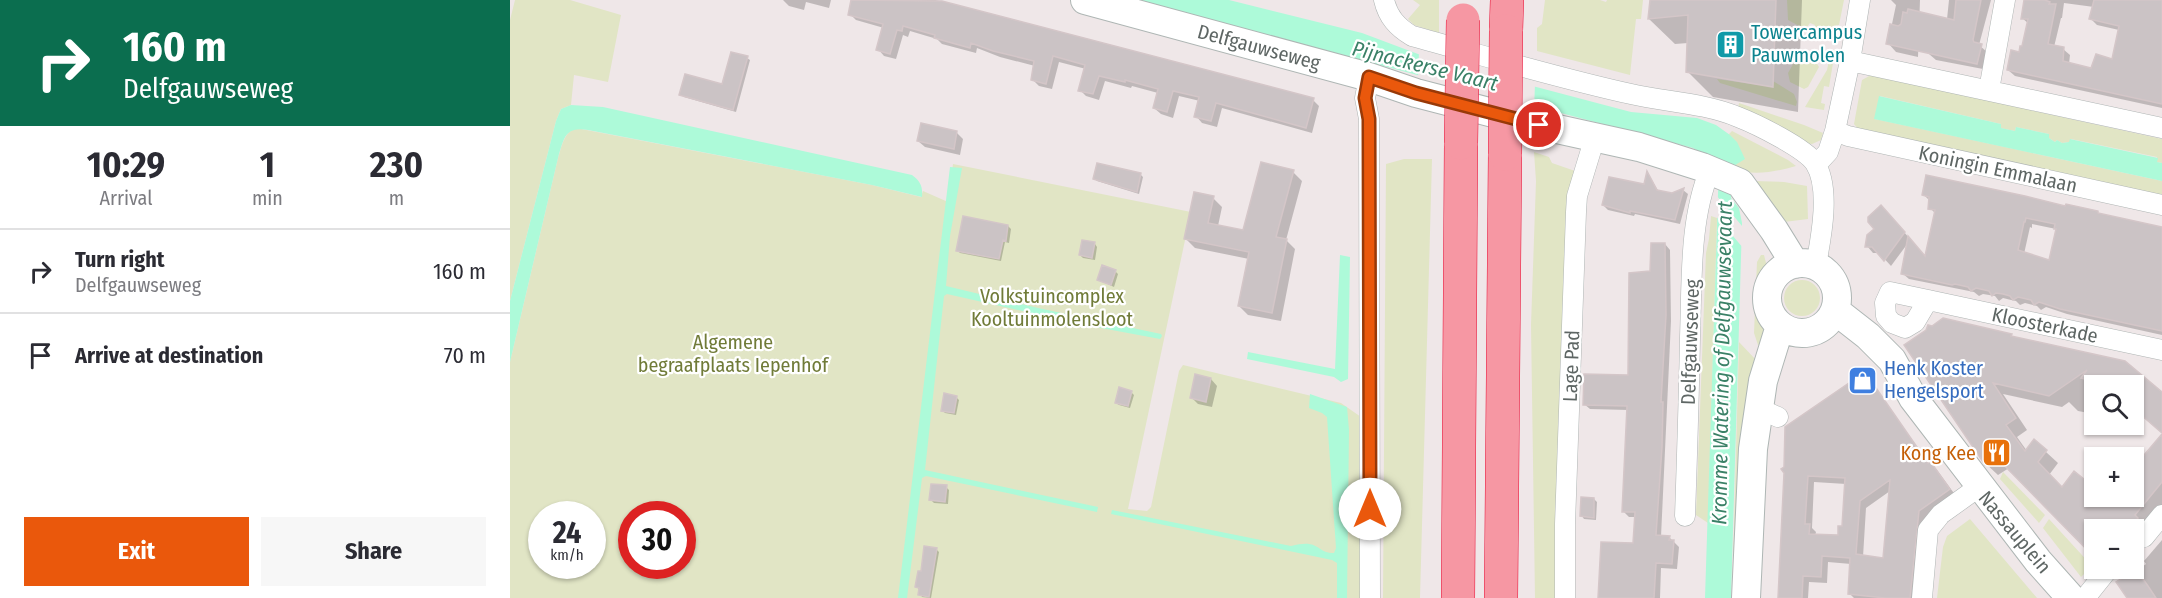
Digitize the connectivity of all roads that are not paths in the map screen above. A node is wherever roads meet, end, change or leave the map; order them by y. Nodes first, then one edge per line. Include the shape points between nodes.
1 (1085, 0) edge
2 (1860, 0) edge
3 (2005, 0) edge
4 (1387, 9) edge
5 (1464, 10) edge
6 (1506, 15) edge
7 (1851, 61) junction
8 (1369, 77) junction
9 (1989, 90) junction
10 (2162, 128) edge
11 (1835, 131) junction
12 (1595, 136) junction
13 (1816, 165) junction
14 (1720, 174) junction
15 (2162, 205) edge
16 (1797, 267) junction
17 (1928, 300) dead end
18 (1811, 324) junction
19 (2162, 350) edge
20 (1980, 486) junction
21 (2162, 515) edge
22 (1685, 516) dead end
23 (2144, 537) edge
24 (1501, 561) junction
25 (2100, 579) edge
26 (1457, 591) edge
27 (1370, 598) edge
28 (1501, 598) edge
29 (1508, 598) edge
30 (1565, 598) edge
31 (1746, 598) edge
32 (1922, 598) edge
33 (2071, 598) edge
34 (2085, 598) edge

1 - 8 street, Delfgauwseweg
2 - 7 street
3 - 9 street
4 - 13 street via 1400,29 1412,36 1610,89 1738,117 1790,143
5 - 26 highway, bridge
6 - 24 highway, bridge
7 - 9 street
7 - 11 street
8 - 12 street, Delfgauwseweg via 1416,93
8 - 27 street via 1365,98 1369,130
9 - 10 street
11 - 13 street via 1828,152
11 - 15 street, Koningin Emmalaan
12 - 14 street, Delfgauwseweg
12 - 30 street, Lage Pad via 1577,196
13 - 16 street via 1822,187 1822,236
14 - 16 street via 1740,183 1755,206 1762,236
14 - 22 street, Delfgauwseweg via 1701,195 1693,256
16 - 18 street via 1826,272 1834,281 1838,299
16 - 18 street via 1769,285 1769,311
17 - 19 street, Kloosterkade
18 - 20 street via 1868,336 1892,360 1913,398
18 - 31 street via 1763,381 1769,412 1753,449
20 - 32 street, Nassauplein via 1941,514 1928,530
20 - 33 street, Nassauplein
21 - 23 street
24 - 28 highway
24 - 29 highway
25 - 34 street

